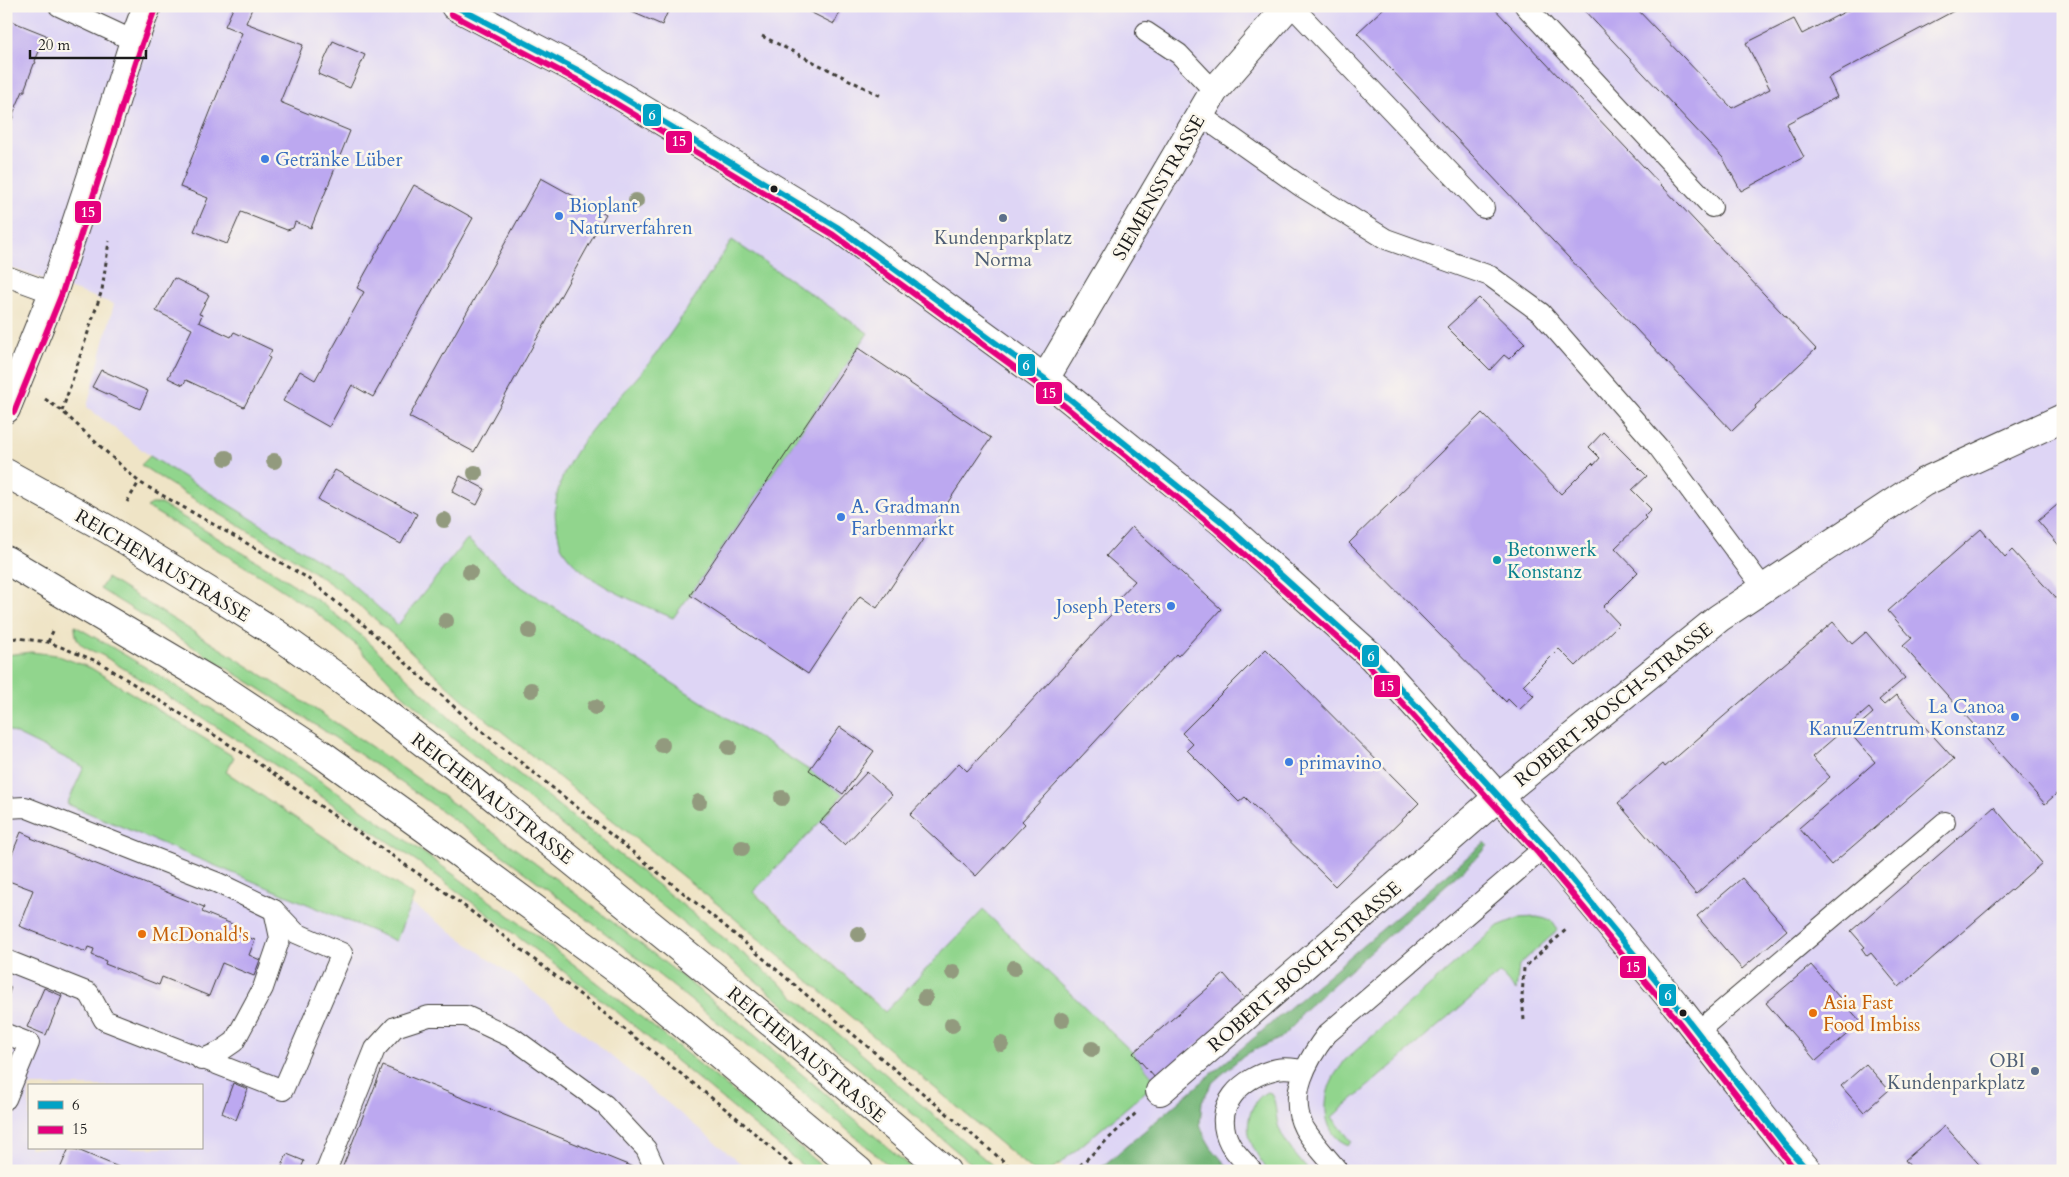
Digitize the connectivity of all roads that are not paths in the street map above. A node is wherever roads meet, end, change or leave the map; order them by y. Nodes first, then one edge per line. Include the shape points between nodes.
1 (58, 6) edge
2 (147, 6) edge
3 (455, 6) edge
4 (1288, 6) edge
5 (1292, 6) edge
6 (1525, 6) edge
7 (1146, 32) dead end
8 (134, 41) junction
9 (1214, 91) junction
10 (1200, 115) junction
11 (1712, 206) dead end
12 (1484, 208) dead end
13 (6, 276) edge
14 (52, 293) junction
15 (1045, 379) junction
16 (11, 397) edge
17 (2063, 418) edge
18 (6, 473) edge
19 (6, 560) edge
20 (1764, 589) junction
21 (1498, 797) junction
22 (6, 808) edge
23 (1945, 822) dead end
24 (1545, 846) junction
25 (274, 910) junction
26 (6, 960) edge
27 (1697, 1032) junction
28 (6, 1034) edge
29 (202, 1060) junction
30 (1304, 1070) junction
31 (1160, 1091) road end
32 (6, 1099) edge
33 (326, 1171) edge
34 (656, 1171) edge
35 (859, 1171) edge
36 (946, 1171) edge
37 (1252, 1171) edge
38 (1338, 1171) edge
39 (1808, 1171) edge

1 - 8 lane
2 - 8 street
3 - 15 street via 580,72 837,227
4 - 9 street, SIEMENSSTRASSE
5 - 12 lane
6 - 11 lane
7 - 9 lane via 1179,54
8 - 14 street
9 - 10 street, SIEMENSSTRASSE
10 - 15 street, SIEMENSSTRASSE
10 - 20 lane via 1302,187 1386,239 1490,276 1541,313 1659,448
13 - 14 lane
14 - 16 street
15 - 21 street via 1222,522 1371,656
17 - 20 street, ROBERT-BOSCH-STRASSE via 1924,482
18 - 36 street, REICHENAUSTRASSE via 225,600 351,687 480,786 796,1043
19 - 35 street via 217,685 400,810 623,974
20 - 21 street, ROBERT-BOSCH-STRASSE via 1719,618
21 - 24 street
21 - 31 street, ROBERT-BOSCH-STRASSE
22 - 25 lane via 25,807 218,883
23 - 27 lane
24 - 27 street
24 - 30 lane via 1327,1034
25 - 29 lane via 280,938 259,996 234,1042
25 - 29 lane via 296,933 342,953 283,1090
26 - 29 lane via 89,993 104,1020
27 - 39 street
28 - 32 lane via 29,1043
30 - 37 lane via 1279,1069 1262,1074 1248,1081 1230,1098 1225,1110 1226,1132 1230,1144
30 - 38 lane via 1299,1089 1300,1115 1305,1128
33 - 34 lane via 375,1049 395,1027 430,1016 466,1016 513,1038 605,1105 646,1150

